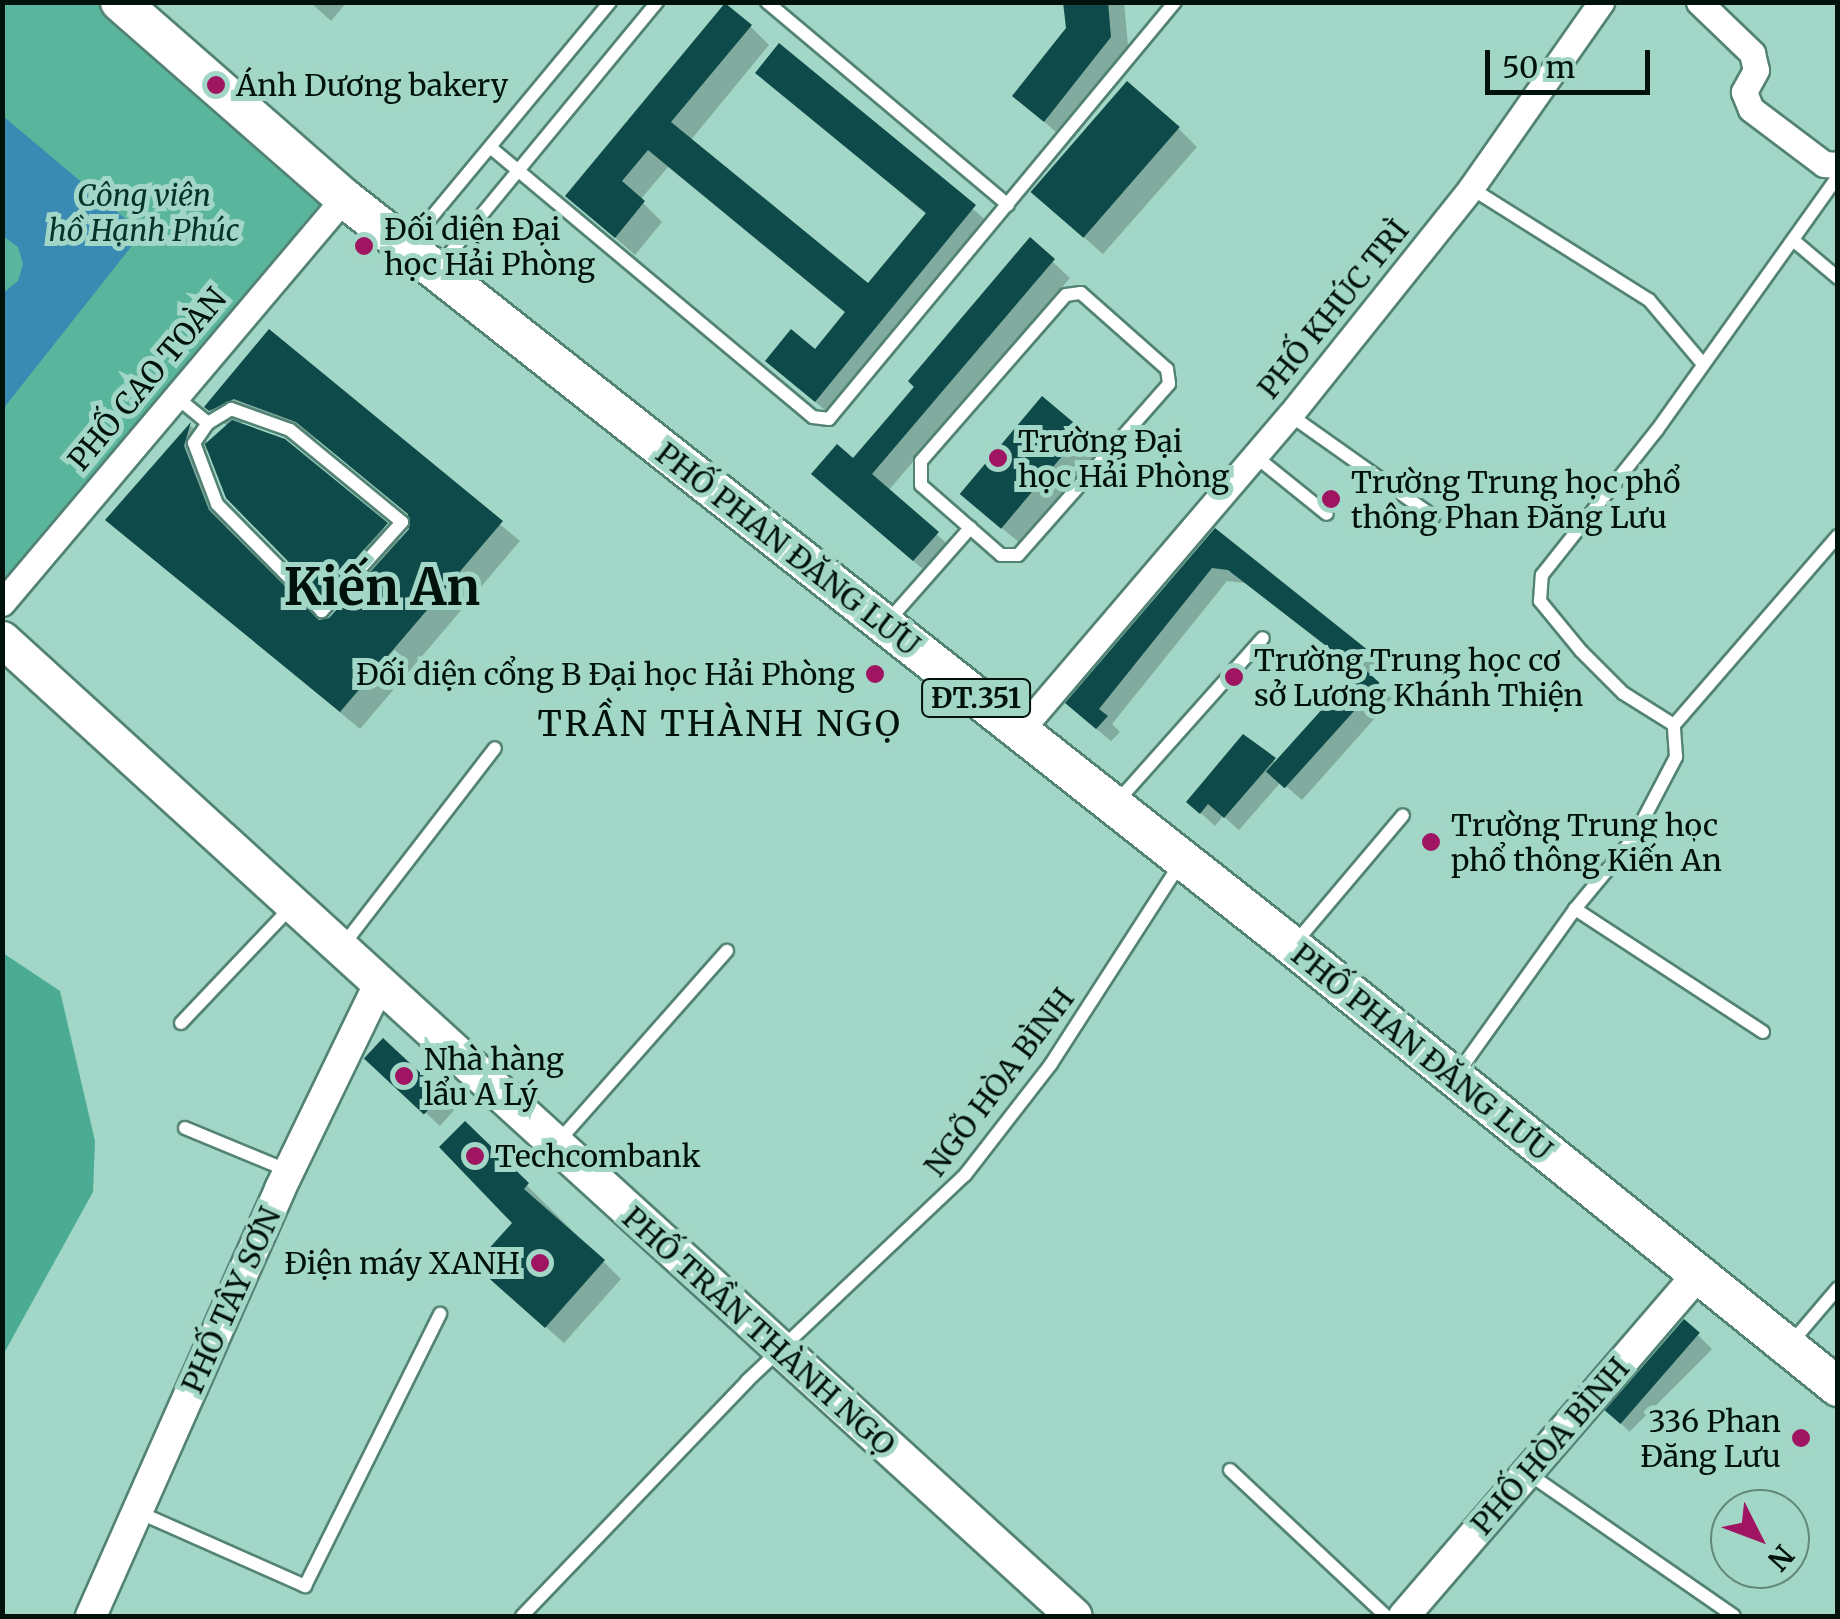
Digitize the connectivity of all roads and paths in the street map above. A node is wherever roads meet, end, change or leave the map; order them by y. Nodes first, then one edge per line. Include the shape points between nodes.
1 (120, 2) edge
2 (610, 2) edge
3 (657, 2) edge
4 (766, 2) edge
5 (1175, 2) edge
6 (1600, 2) edge
7 (1699, 2) edge
8 (490, 147) junction
9 (1838, 165) edge
10 (519, 172) junction
11 (1838, 176) edge
12 (1471, 188) junction
13 (344, 198) junction
14 (1008, 205) junction
15 (1793, 240) junction
16 (421, 259) junction
17 (1838, 278) edge
18 (1702, 363) junction
19 (175, 396) junction
20 (1290, 415) junction
21 (208, 424) junction
22 (1254, 456) junction
23 (1327, 514) dead end
24 (1434, 517) dead end
25 (970, 528) junction
26 (1838, 536) edge
27 (2, 604) edge
28 (884, 626) junction
29 (1263, 638) dead end
30 (2, 639) edge
31 (1674, 725) junction
32 (1019, 732) junction
33 (495, 748) dead end
34 (1114, 806) junction
35 (1402, 815) dead end
36 (1182, 860) junction
37 (292, 906) junction
38 (1575, 910) junction
39 (1292, 946) junction
40 (340, 950) junction
41 (726, 951) dead end
42 (378, 986) junction
43 (181, 1023) dead end
44 (1764, 1032) dead end
45 (1456, 1076) junction
46 (185, 1128) dead end
47 (556, 1145) junction
48 (288, 1171) junction
49 (1696, 1276) junction
50 (1838, 1288) edge
51 (440, 1314) dead end
52 (1789, 1344) junction
53 (784, 1353) junction
54 (1838, 1386) edge
55 (1230, 1470) dead end
56 (1526, 1472) junction
57 (138, 1512) junction
58 (91, 1616) edge
59 (522, 1616) edge
60 (1074, 1616) edge
61 (1386, 1616) edge
62 (1404, 1616) edge
63 (1734, 1616) edge

1 - 13 main road, PHỐ PHAN ĐĂNG LƯU / ĐT.351
2 - 8 lane
3 - 10 lane
4 - 14 lane
5 - 14 lane
6 - 12 street, PHỐ KHÚC TRÌ
7 - 9 street via 1752,53 1756,70 1744,92 1751,109 1824,164
8 - 10 lane
8 - 16 lane
10 - 14 lane via 822,421 836,414
10 - 16 lane
11 - 15 lane
12 - 18 lane via 1649,300
12 - 20 street, PHỐ KHÚC TRÌ
13 - 16 main road, PHỐ PHAN ĐĂNG LƯU / ĐT.351
13 - 19 street, PHỐ CAO TOÀN
15 - 17 lane
15 - 18 lane
16 - 28 main road, PHỐ PHAN ĐĂNG LƯU / ĐT.351
18 - 31 lane via 1542,575 1540,601 1581,650 1624,692
19 - 21 lane
19 - 27 street, PHỐ CAO TOÀN
20 - 22 street, PHỐ KHÚC TRÌ
20 - 24 lane
21 - 21 lane via 230,409 290,430 402,522 322,611 217,504 194,444
22 - 23 lane
22 - 32 street, PHỐ KHÚC TRÌ
25 - 25 lane via 921,484 920,461 1066,295 1081,293 1167,369 1168,384 1018,555 1001,555
25 - 28 lane
26 - 31 lane
28 - 32 main road, PHỐ PHAN ĐĂNG LƯU / ĐT.351
29 - 34 lane
30 - 37 main road, PHỐ TRẦN THÀNH NGỌ
31 - 38 lane via 1676,757 1633,840
32 - 34 main road, PHỐ PHAN ĐĂNG LƯU / ĐT.351
33 - 40 lane
34 - 36 main road, PHỐ PHAN ĐĂNG LƯU / ĐT.351
35 - 39 lane
36 - 39 main road, PHỐ PHAN ĐĂNG LƯU / ĐT.351
36 - 53 lane, NGÕ HÒA BÌNH via 1052,1064 966,1175
37 - 40 main road, PHỐ TRẦN THÀNH NGỌ
37 - 43 lane
38 - 44 lane
38 - 45 lane
39 - 45 main road, PHỐ PHAN ĐĂNG LƯU / ĐT.351
40 - 42 main road, PHỐ TRẦN THÀNH NGỌ
41 - 47 lane
42 - 47 main road, PHỐ TRẦN THÀNH NGỌ
42 - 48 street, PHỐ TÂY SƠN
45 - 49 main road, PHỐ PHAN ĐĂNG LƯU / ĐT.351
46 - 48 lane
47 - 53 main road, PHỐ TRẦN THÀNH NGỌ
48 - 57 street, PHỐ TÂY SƠN
49 - 52 main road, PHỐ PHAN ĐĂNG LƯU / ĐT.351
49 - 56 street, PHỐ HÒA BÌNH
50 - 52 lane
51 - 57 lane via 306,1586
52 - 54 main road, PHỐ PHAN ĐĂNG LƯU / ĐT.351
53 - 59 lane, NGÕ HÒA BÌNH via 747,1381
53 - 60 main road, PHỐ TRẦN THÀNH NGỌ
55 - 61 lane
56 - 62 street, PHỐ HÒA BÌNH
56 - 63 lane
57 - 58 street, PHỐ TÂY SƠN

